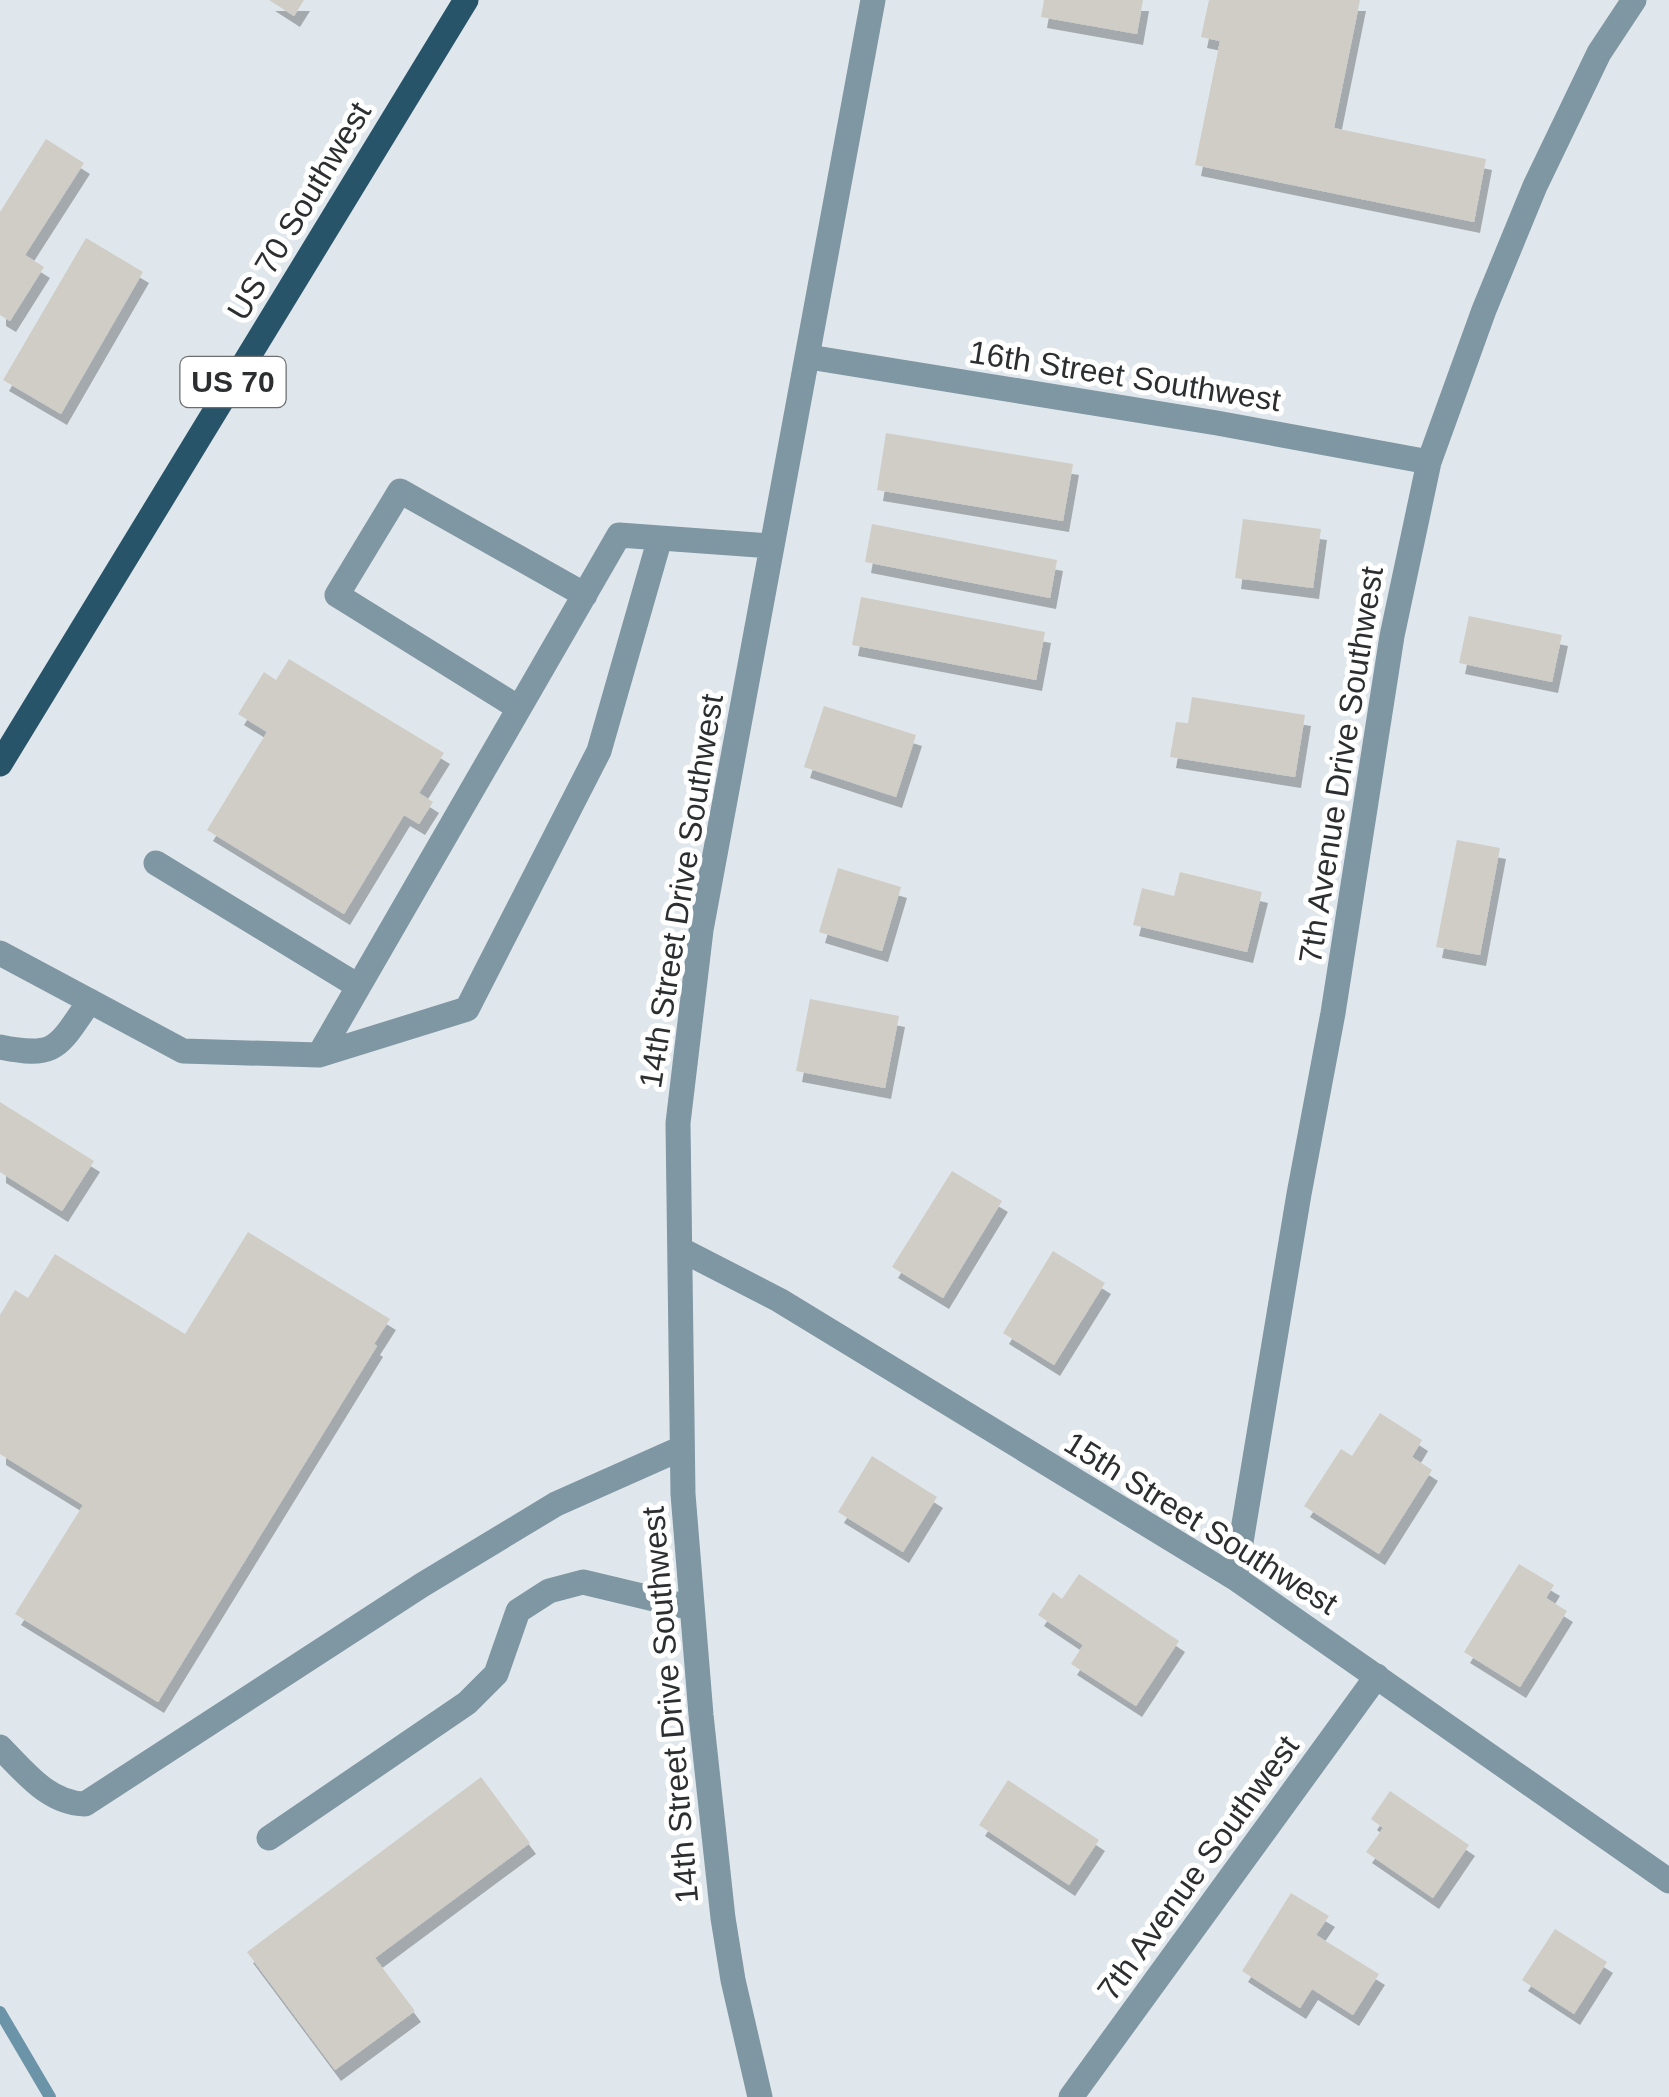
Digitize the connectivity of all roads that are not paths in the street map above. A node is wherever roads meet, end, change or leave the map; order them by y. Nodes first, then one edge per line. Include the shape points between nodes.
1 (466, 0) edge
2 (873, 0) edge
3 (1634, 0) edge
4 (809, 357) junction
5 (1429, 462) junction
6 (660, 538) junction
7 (772, 546) junction
8 (585, 595) junction
9 (519, 708) junction
10 (0, 764) edge
11 (156, 863) dead end
12 (0, 953) edge
13 (358, 986) junction
14 (90, 1001) junction
15 (0, 1047) edge
16 (318, 1054) junction
17 (680, 1249) junction
18 (682, 1448) junction
19 (1235, 1578) junction
20 (692, 1608) junction
21 (1377, 1676) junction
22 (0, 1747) edge
23 (270, 1838) dead end
24 (1669, 1881) edge
25 (760, 2097) edge
26 (1071, 2097) edge

1 - 10 main road, US 70 Southwest / US 70
2 - 4 street, 14th Street Drive Southwest
3 - 5 street, 7th Avenue Drive Southwest via 1599,53 1535,186
4 - 5 street, 16th Street Southwest
4 - 7 street, 14th Street Drive Southwest
5 - 19 street, 7th Avenue Drive Southwest via 1392,636
6 - 7 street
6 - 8 street via 619,534
6 - 16 street via 599,751 467,1008
7 - 17 street, 14th Street Drive Southwest via 701,930 678,1123
8 - 9 street
8 - 9 street via 400,492 337,596
9 - 13 street
11 - 13 street
12 - 14 street
13 - 16 street
14 - 15 street via 47,1052
14 - 16 street via 183,1051
17 - 18 street, 14th Street Drive Southwest
17 - 19 street, 15th Street Southwest via 778,1300
18 - 20 street, 14th Street Drive Southwest
18 - 22 street via 556,1504 85,1804 66,1804 45,1791
19 - 21 street, 15th Street Southwest
20 - 23 street via 583,1582 548,1591 518,1612 496,1674 467,1703
20 - 25 street, 14th Street Drive Southwest via 723,1918
21 - 24 street, 15th Street Southwest
21 - 26 street, 7th Avenue Southwest

